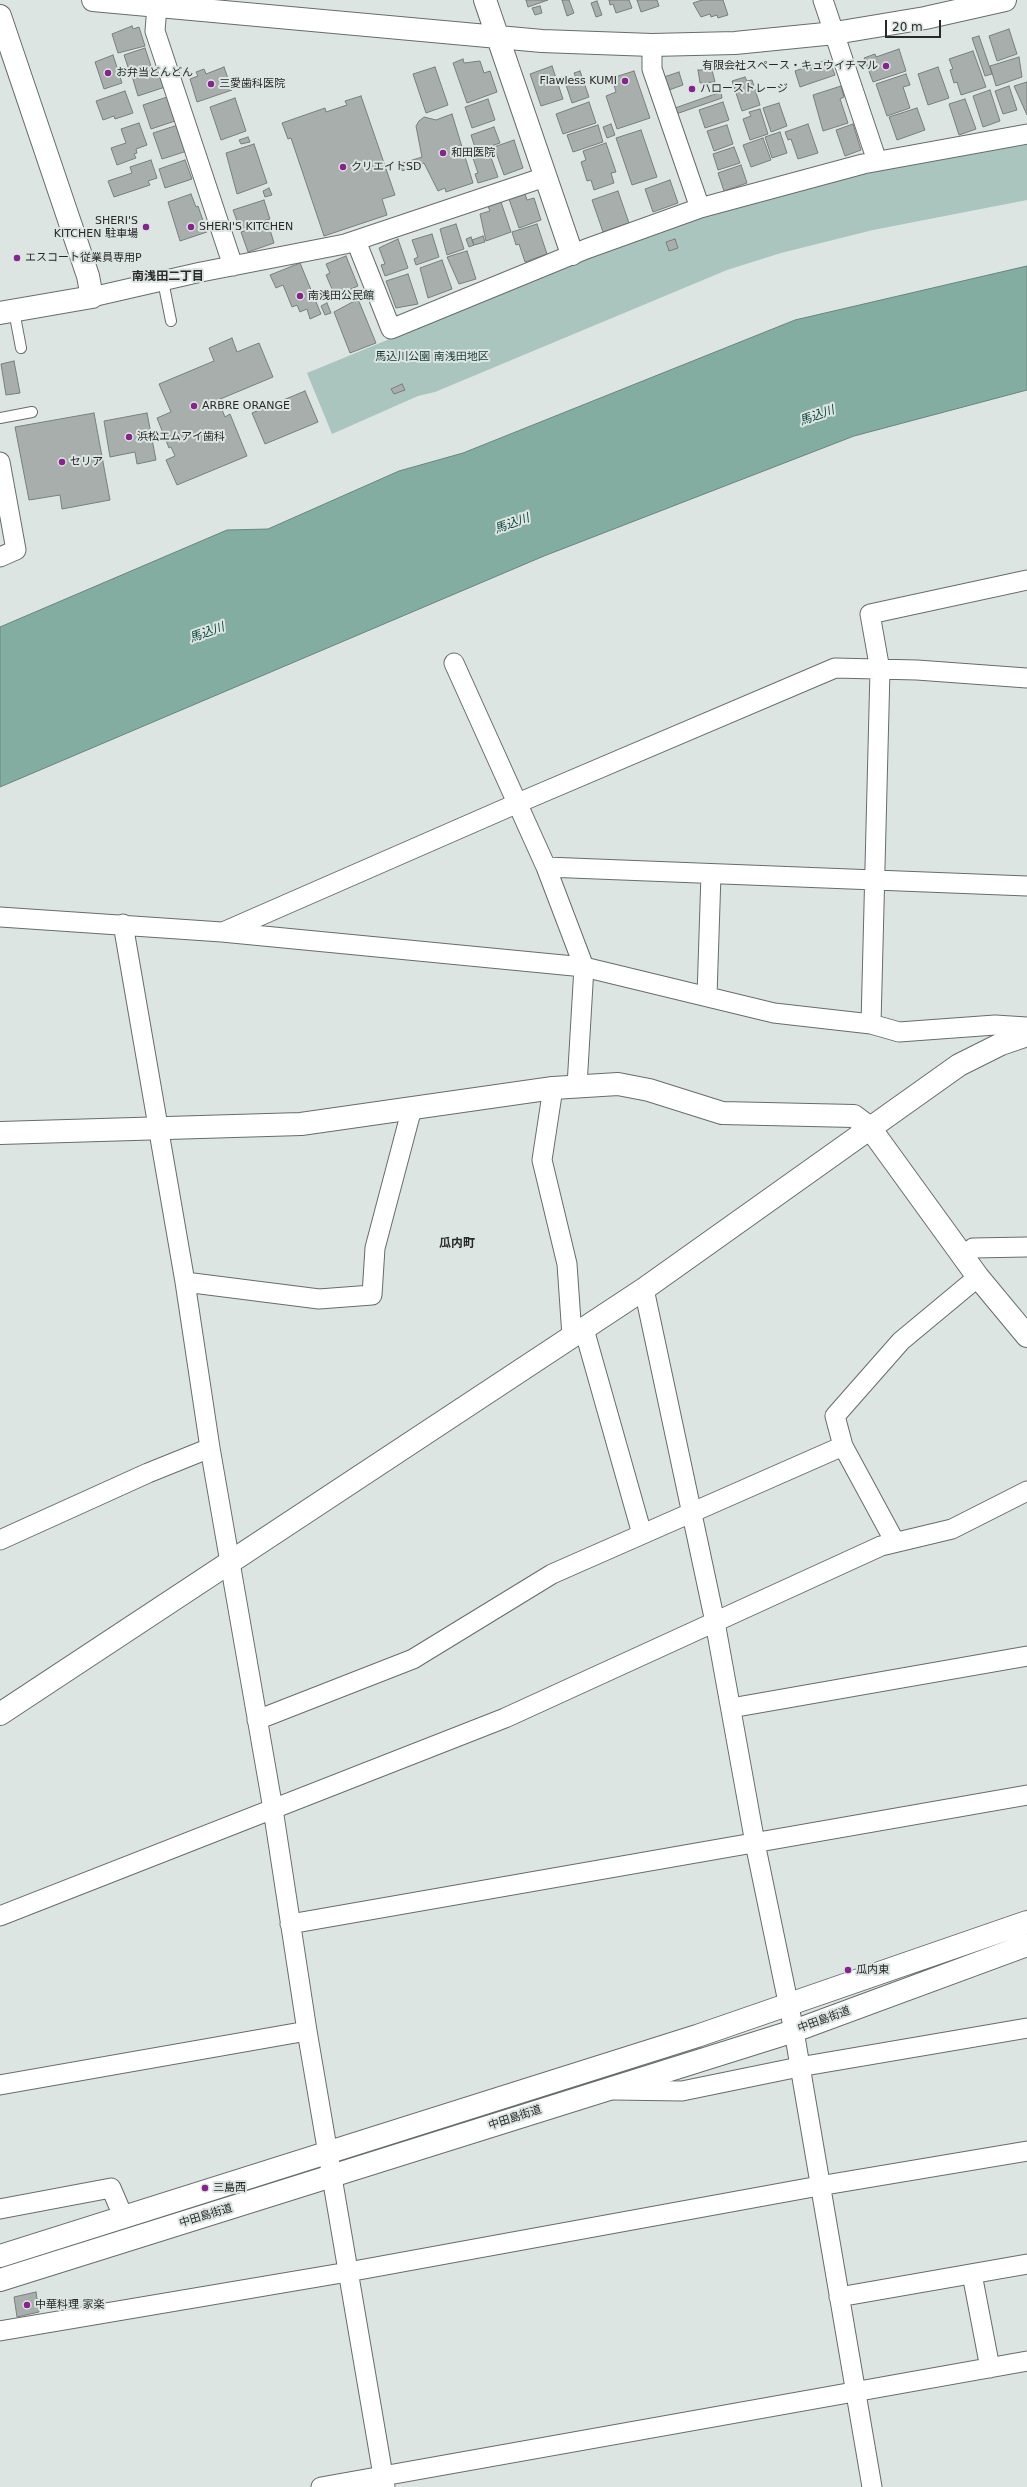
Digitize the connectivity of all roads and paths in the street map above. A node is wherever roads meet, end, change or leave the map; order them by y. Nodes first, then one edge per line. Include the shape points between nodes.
1 (93, 0) edge
2 (485, 0) edge
3 (824, 0) edge
4 (1005, 0) edge
5 (157, 6) junction
6 (253, 7) edge
7 (0, 16) edge
8 (835, 33) junction
9 (497, 37) junction
10 (652, 45) junction
11 (1027, 134) edge
12 (876, 161) junction
13 (545, 177) junction
14 (700, 208) junction
15 (356, 241) junction
16 (572, 254) junction
17 (233, 266) junction
18 (163, 281) junction
19 (92, 297) junction
20 (7, 312) edge
21 (171, 321) dead end
22 (21, 348) dead end
23 (32, 412) dead end
24 (0, 418) edge
25 (0, 462) edge
26 (0, 557) edge
27 (1027, 580) edge
28 (454, 663) dead end
29 (880, 670) junction
30 (1027, 678) edge
31 (518, 803) junction
32 (546, 867) junction
33 (712, 874) junction
34 (874, 881) junction
35 (1027, 886) edge
36 (0, 917) edge
37 (123, 924) junction
38 (222, 932) junction
39 (584, 967) junction
40 (707, 996) junction
41 (871, 1024) junction
42 (1027, 1027) edge
43 (1027, 1036) edge
44 (577, 1086) junction
45 (553, 1088) junction
46 (412, 1108) junction
47 (157, 1127) junction
48 (870, 1128) junction
49 (0, 1133) edge
50 (1027, 1247) edge
51 (964, 1258) junction
52 (978, 1277) junction
53 (185, 1282) junction
54 (644, 1289) junction
55 (578, 1332) junction
56 (1027, 1336) edge
57 (843, 1446) junction
58 (210, 1448) junction
59 (1027, 1491) edge
60 (691, 1512) junction
61 (642, 1534) junction
62 (0, 1540) edge
63 (895, 1542) junction
64 (231, 1562) junction
65 (715, 1622) junction
66 (1027, 1656) edge
67 (731, 1708) junction
68 (0, 1714) edge
69 (257, 1720) junction
70 (1027, 1795) edge
71 (273, 1809) junction
72 (756, 1843) junction
73 (0, 1916) edge
74 (1027, 1922) edge
75 (290, 1924) junction
76 (1027, 1945) edge
77 (788, 2006) junction
78 (1027, 2028) edge
79 (307, 2030) junction
80 (794, 2031) junction
81 (799, 2067) junction
82 (0, 2085) edge
83 (604, 2090) junction
84 (1027, 2151) edge
85 (328, 2152) junction
86 (332, 2176) junction
87 (820, 2186) junction
88 (0, 2209) edge
89 (123, 2216) junction
90 (0, 2256) edge
91 (1027, 2264) edge
92 (348, 2272) junction
93 (972, 2274) junction
94 (0, 2280) edge
95 (839, 2297) junction
96 (0, 2332) edge
97 (1027, 2361) edge
98 (990, 2368) junction
99 (856, 2392) junction
100 (384, 2481) edge
101 (321, 2487) edge
102 (872, 2487) edge

1 - 5 street
2 - 9 street
3 - 8 street
4 - 8 street via 926,18
5 - 6 street
5 - 17 street via 155,31
6 - 9 street
7 - 19 street via 88,276
8 - 10 street via 735,43
8 - 12 street
9 - 10 street
9 - 13 street
10 - 14 street via 652,69
11 - 12 street
12 - 14 street
13 - 15 street
13 - 16 street
14 - 16 street
15 - 16 street via 391,329
15 - 17 street
17 - 18 street
18 - 19 street
18 - 21 lane
19 - 20 street
20 - 22 lane
23 - 24 lane
25 - 26 street via 16,550
27 - 29 street via 870,614
28 - 31 street
29 - 30 street
29 - 31 street via 835,668
29 - 34 street
31 - 32 street
31 - 38 street
32 - 33 street
32 - 39 street
33 - 34 street
33 - 40 street
34 - 35 street
34 - 41 street
36 - 37 street
37 - 38 street
37 - 47 street
38 - 39 street
39 - 40 street
39 - 44 street
40 - 41 street via 774,1013
41 - 42 street via 899,1032 995,1024
43 - 48 street via 1001,1044 959,1065
44 - 45 street
44 - 48 street via 618,1084 649,1090 722,1113 854,1116
45 - 46 street
45 - 55 street via 542,1160 567,1264
46 - 47 street via 301,1124
46 - 53 street via 375,1248 372,1295 320,1299
47 - 49 street
47 - 53 street
48 - 51 street
48 - 54 street
50 - 51 street via 973,1248
51 - 52 street
52 - 56 street
52 - 57 street via 901,1341 835,1416
53 - 58 street
54 - 55 street
54 - 60 street
55 - 61 street
55 - 64 street
57 - 60 street
57 - 63 street
58 - 62 street
58 - 64 street
59 - 63 street via 952,1529
60 - 61 street
60 - 65 street
61 - 69 street via 552,1574 414,1659
63 - 65 street via 881,1546
64 - 68 street
64 - 69 street
65 - 67 street
65 - 71 street via 505,1718
66 - 67 street
67 - 72 street
69 - 71 street
70 - 72 street
71 - 73 street
71 - 75 street
72 - 75 street
72 - 77 street
74 - 77 street
75 - 79 street
76 - 80 street, 中田島街道
77 - 80 street
77 - 85 street
78 - 81 street
79 - 82 street
79 - 85 street
80 - 81 street
80 - 83 street, 中田島街道
81 - 83 street via 682,2091
81 - 87 street
83 - 86 street, 中田島街道
84 - 87 street
85 - 86 street
85 - 89 street
86 - 92 street
86 - 94 street, 中田島街道
87 - 92 street
87 - 95 street
88 - 89 street via 111,2188
89 - 90 street
91 - 93 street
92 - 96 street
92 - 100 street
93 - 95 street
93 - 98 street
95 - 99 street
97 - 98 street
98 - 99 street
99 - 100 street
99 - 102 street
100 - 101 street

